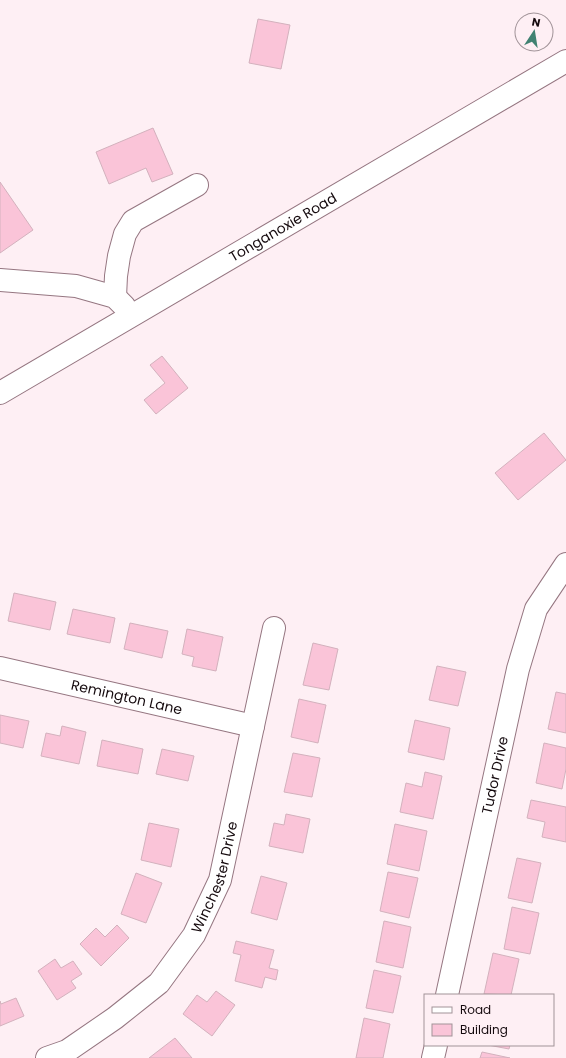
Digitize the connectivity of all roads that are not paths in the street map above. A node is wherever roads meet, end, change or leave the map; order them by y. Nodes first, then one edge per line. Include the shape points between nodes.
1 (566, 61) edge
2 (196, 185) dead end
3 (0, 280) edge
4 (115, 297) junction
5 (134, 315) junction
6 (0, 393) edge
7 (566, 564) edge
8 (274, 628) dead end
9 (0, 668) edge
10 (253, 726) junction
11 (447, 994) edge
12 (436, 1046) edge
13 (47, 1058) edge
14 (433, 1058) edge

1 - 5 street, Tonganoxie Road
2 - 4 street via 133,221 125,234 119,256
3 - 4 street via 76,286
4 - 5 street
5 - 6 street, Tonganoxie Road
7 - 11 street, Tudor Drive via 536,609 518,669
8 - 10 street, Winchester Drive
9 - 10 street, Remington Lane
10 - 13 street, Winchester Drive via 220,880 194,935 159,983 67,1051
12 - 14 street

